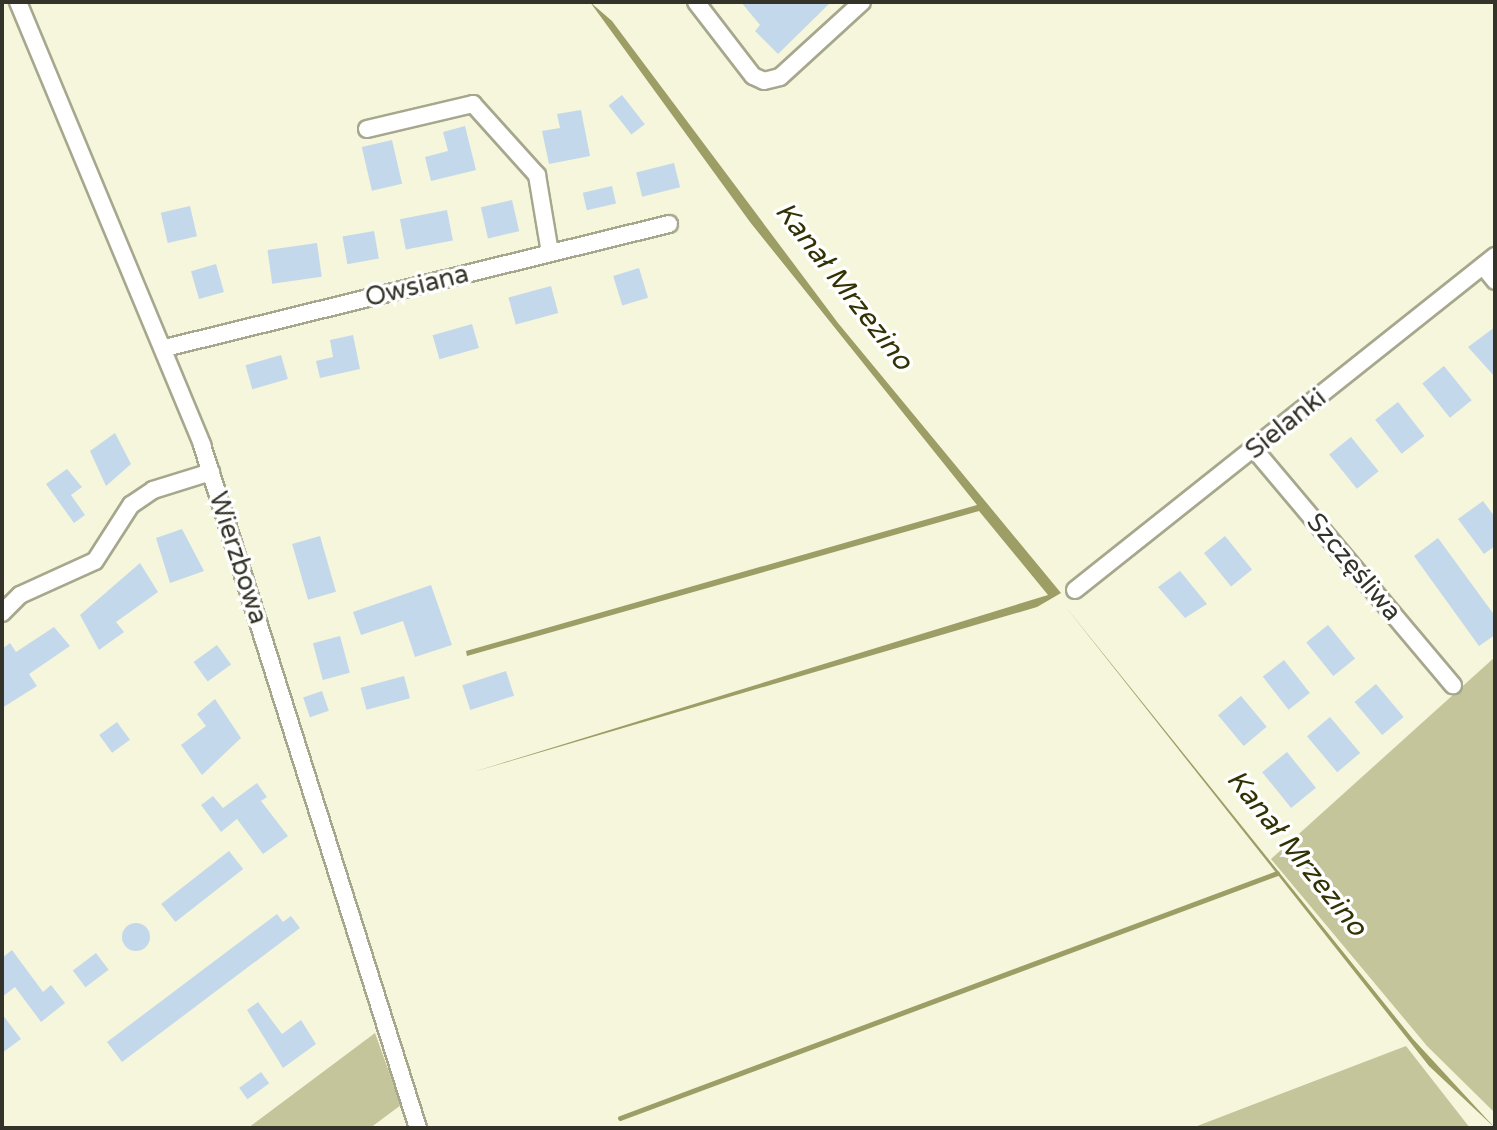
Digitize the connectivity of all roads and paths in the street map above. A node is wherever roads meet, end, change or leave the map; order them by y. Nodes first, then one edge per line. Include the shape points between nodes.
1 (18, 2) edge
2 (696, 2) edge
3 (862, 2) edge
4 (367, 129) dead end
5 (669, 224) dead end
6 (550, 253) junction
7 (1489, 261) edge
8 (1495, 281) edge
9 (165, 348) junction
10 (1254, 449) junction
11 (211, 472) junction
12 (1075, 590) dead end
13 (2, 613) edge
14 (1453, 685) dead end
15 (418, 1128) edge

1 - 9 street, Wierzbowa
2 - 3 street via 753,76 764,81 780,77
4 - 6 street via 473,104 537,175
5 - 6 street, Owsiana
6 - 9 street, Owsiana
7 - 8 street
7 - 10 street, Sielanki
9 - 11 street, Wierzbowa
10 - 12 street, Sielanki
10 - 14 street, Szczęśliwa
11 - 13 street via 153,490 131,505 95,561 20,595
11 - 15 street, Wierzbowa

